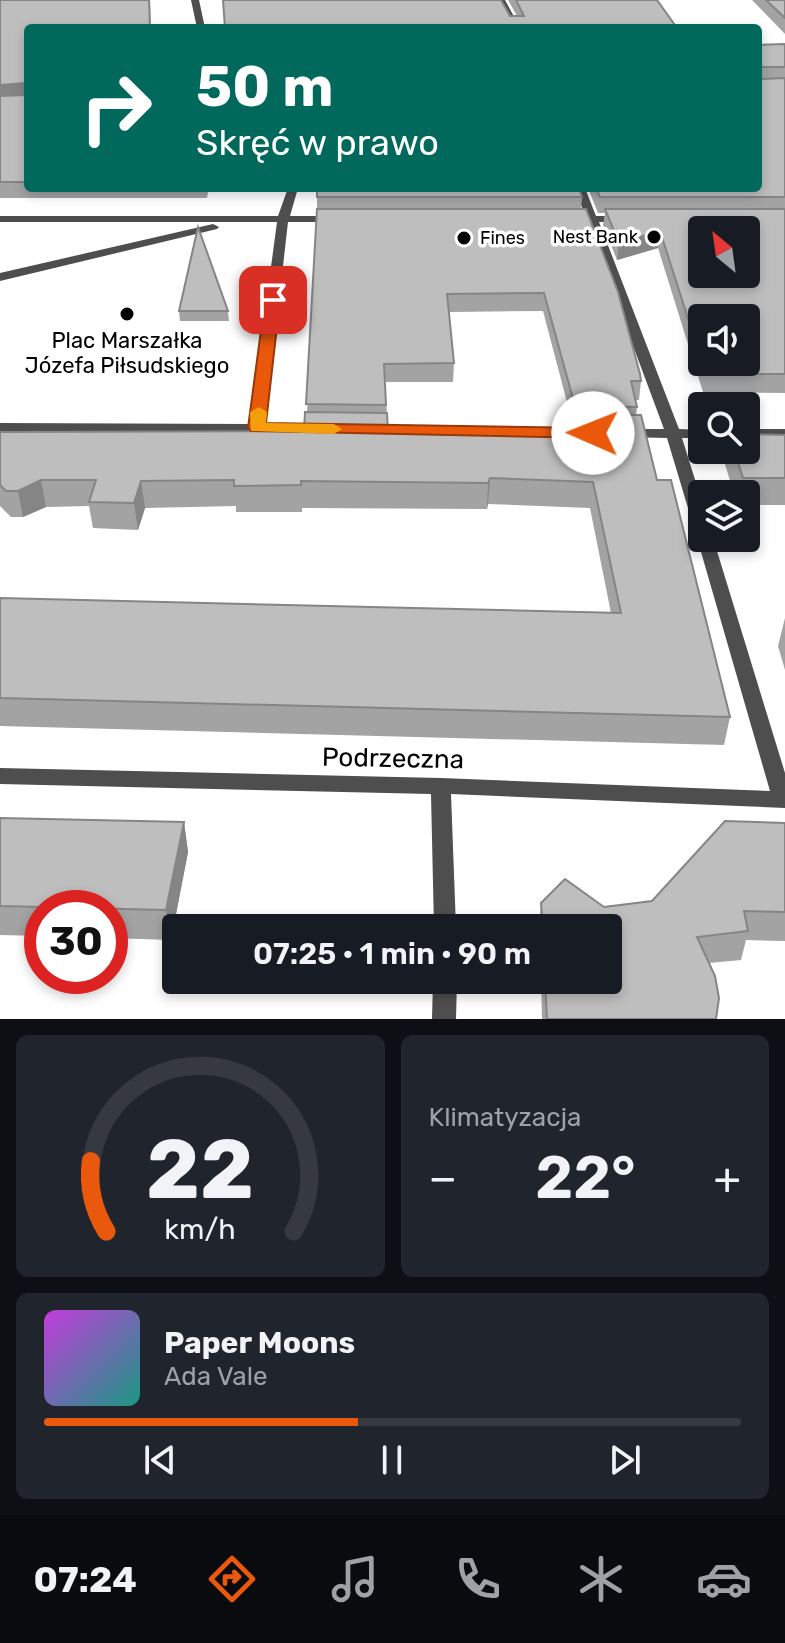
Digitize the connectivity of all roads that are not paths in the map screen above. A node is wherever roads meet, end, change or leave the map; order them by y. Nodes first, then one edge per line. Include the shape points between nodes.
1 (195, 0) edge
2 (501, 0) edge
3 (200, 24) edge
4 (514, 24) edge
5 (292, 192) edge
6 (582, 192) edge
7 (0, 219) edge
8 (244, 219) junction
9 (283, 219) junction
10 (345, 219) edge
11 (561, 219) edge
12 (592, 219) junction
13 (637, 219) edge
14 (0, 277) edge
15 (0, 427) edge
16 (257, 428) junction
17 (760, 433) edge
18 (785, 433) edge
19 (673, 434) junction
20 (688, 434) edge
21 (688, 483) edge
22 (709, 552) edge
23 (0, 776) edge
24 (441, 786) junction
25 (784, 800) edge
26 (445, 914) edge
27 (445, 994) edge
28 (444, 1019) edge

1 - 3 street
2 - 4 street
5 - 9 street
6 - 12 street
7 - 8 street
8 - 9 street
8 - 14 street
9 - 10 street
9 - 16 street
11 - 12 street
12 - 13 street
12 - 19 street
15 - 16 street
16 - 19 street
17 - 18 street
19 - 20 street
19 - 21 street
22 - 25 street
23 - 24 street, Podrzeczna
24 - 25 street, Podrzeczna
24 - 26 street
27 - 28 street

